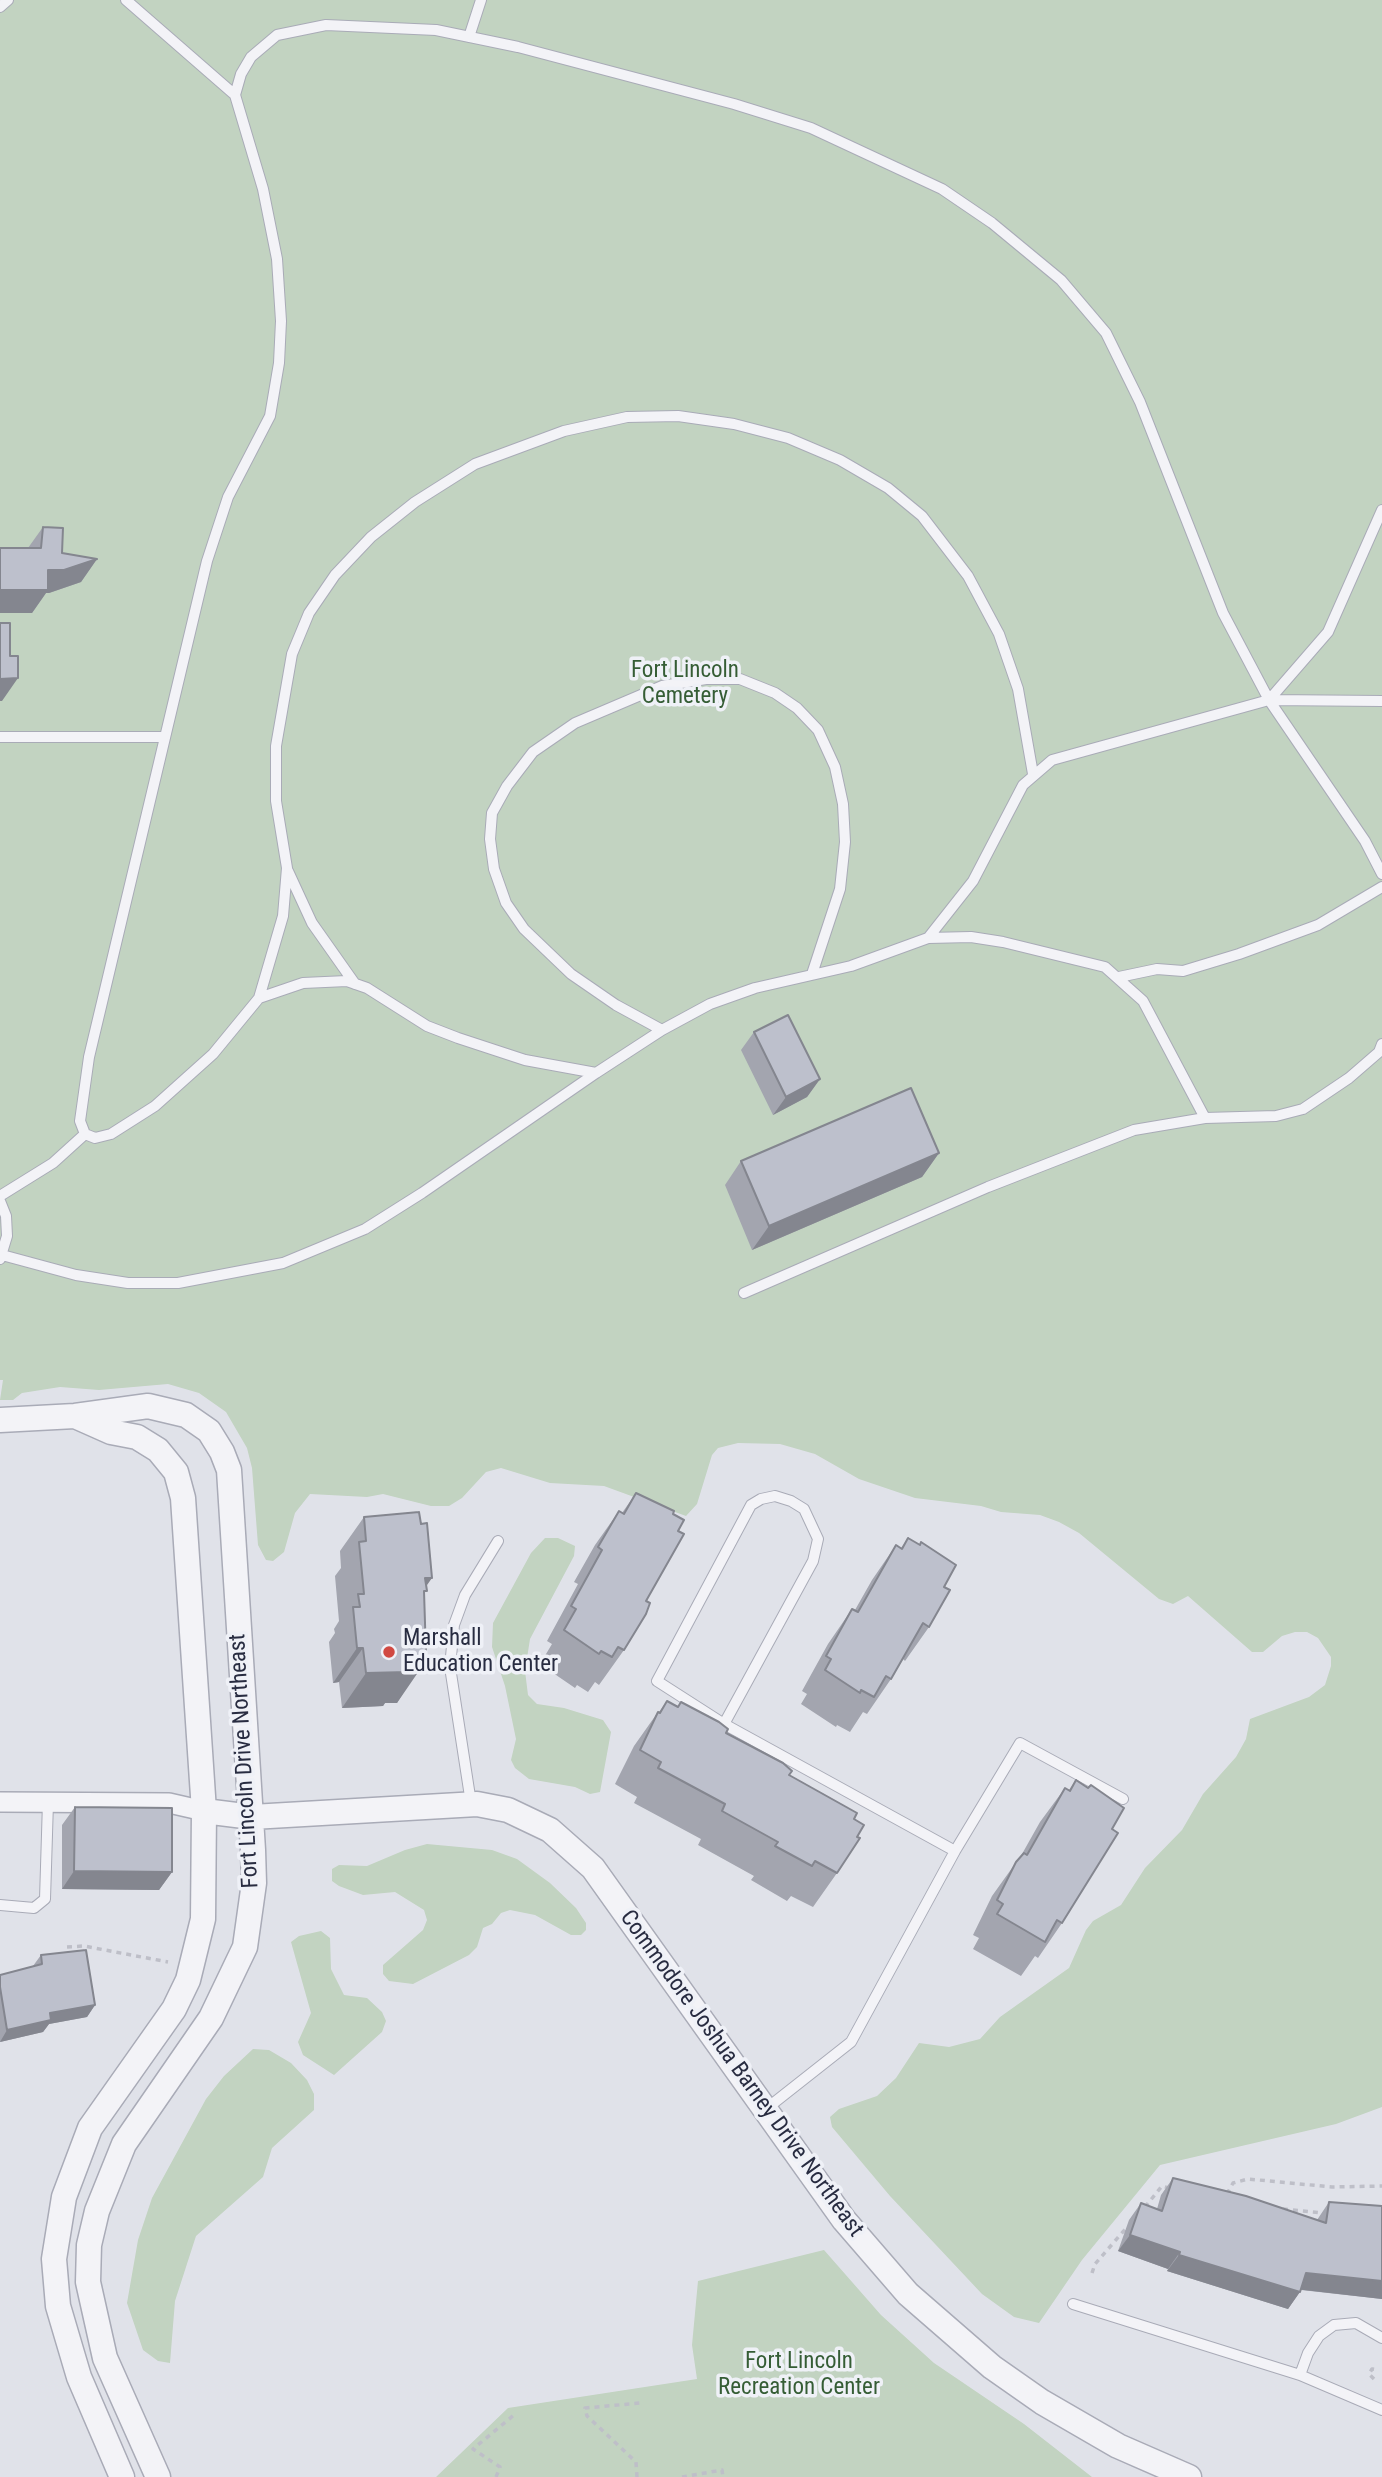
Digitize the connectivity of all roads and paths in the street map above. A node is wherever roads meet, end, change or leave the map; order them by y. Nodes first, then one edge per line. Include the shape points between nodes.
1 (8, 0) edge
2 (126, 0) edge
3 (481, 0) edge
4 (0, 7) edge
5 (469, 37) junction
6 (235, 95) junction
7 (1382, 510) edge
8 (1269, 700) junction
9 (1382, 701) edge
10 (0, 737) edge
11 (163, 737) junction
12 (1032, 774) junction
13 (287, 868) junction
14 (1382, 874) edge
15 (1382, 887) edge
16 (928, 938) junction
17 (812, 974) junction
18 (1119, 977) junction
19 (355, 984) junction
20 (259, 998) junction
21 (662, 1030) junction
22 (1381, 1049) edge
23 (596, 1073) junction
24 (1205, 1118) junction
25 (85, 1134) junction
26 (0, 1198) edge
27 (1, 1257) edge
28 (744, 1293) dead end
29 (75, 1416) junction
30 (0, 1420) edge
31 (498, 1541) dead end
32 (724, 1724) junction
33 (1123, 1799) dead end
34 (0, 1802) edge
35 (48, 1802) junction
36 (471, 1804) junction
37 (204, 1811) junction
38 (252, 1817) junction
39 (955, 1851) junction
40 (0, 1905) edge
41 (67, 1947) dead end
42 (173, 1963) dead end
43 (766, 2110) junction
44 (1382, 2186) edge
45 (1174, 2189) edge
46 (1223, 2202) edge
47 (1276, 2208) edge
48 (1329, 2214) edge
49 (1137, 2215) edge
50 (1129, 2225) dead end
51 (1092, 2273) dead end
52 (1073, 2304) dead end
53 (1382, 2338) edge
54 (1378, 2370) dead end
55 (1300, 2375) junction
56 (1374, 2379) dead end
57 (640, 2403) dead end
58 (1382, 2410) edge
59 (514, 2415) dead end
60 (122, 2477) edge
61 (158, 2477) edge
62 (496, 2477) edge
63 (637, 2477) edge
64 (682, 2477) edge
65 (723, 2477) edge
66 (1189, 2477) edge

1 - 4 lane
2 - 6 lane
3 - 5 lane
5 - 6 lane via 373,26 326,25 299,30 277,36 251,57
5 - 8 lane via 811,128 942,189 992,222 1061,280 1106,333 1140,402 1223,613
6 - 11 lane via 263,189 277,259 279,363 270,416 228,497 207,561
7 - 8 lane via 1328,632
8 - 9 lane
8 - 12 lane via 1052,760
8 - 14 lane
10 - 11 lane
11 - 25 lane via 89,1057 80,1121
12 - 13 lane via 1018,689 999,634 968,576 922,516 864,474 788,438 678,416 627,417 564,431 475,464 379,530 335,575 309,613 292,654 282,699 276,801
12 - 16 lane via 973,881
13 - 19 lane via 312,923
13 - 20 lane via 283,916
15 - 18 lane via 1318,925 1227,958 1183,971 1138,971
16 - 17 lane via 851,966
16 - 18 lane via 1003,942 1092,961
17 - 21 lane via 710,1004
17 - 21 lane via 840,889 845,842 835,767 818,730 775,693 740,679 662,686 575,723 533,752 492,813 490,839 506,903 524,929 571,974
18 - 24 lane via 1143,1000
19 - 20 lane via 303,983
19 - 23 lane via 427,1026 458,1038 525,1060
20 - 25 lane via 213,1054 155,1106 111,1134 95,1138
21 - 23 lane
22 - 24 lane via 1326,1096 1303,1109 1276,1116
23 - 27 lane via 365,1229 283,1262 178,1283 128,1283
24 - 28 lane via 1134,1130 976,1192
25 - 26 lane via 53,1163
26 - 27 lane via 7,1236
29 - 30 street, Fort Lincoln Drive Northeast
29 - 37 street, Fort Lincoln Drive Northeast via 136,1437 158,1450 176,1472 183,1498
29 - 38 street, Fort Lincoln Drive Northeast via 148,1406 186,1415 209,1431 222,1452 229,1470
31 - 36 lane via 465,1595 454,1625 450,1667
32 - 32 lane via 657,1681 751,1505 775,1496 804,1509 818,1539 813,1560
32 - 39 lane
33 - 39 lane via 1020,1743
34 - 35 street
35 - 37 street via 169,1803
35 - 40 lane via 45,1899 34,1908
36 - 38 street, Commodore Joshua Barney Drive Northeast
36 - 43 street, Commodore Joshua Barney Drive Northeast via 508,1810 540,1824 584,1858
37 - 38 street, Commodore Joshua Barney Drive Northeast
37 - 60 street, Fort Lincoln Drive Northeast via 203,1919 188,1980 173,2009 90,2128 64,2197 54,2259 58,2306 79,2377
38 - 61 street, Fort Lincoln Drive Northeast via 254,1883 245,1947 211,2018 124,2144 97,2211 89,2245 88,2282 105,2358
39 - 43 lane via 851,2042
41 - 42 path via 84,1946
43 - 66 street, Commodore Joshua Barney Drive Northeast via 871,2253 960,2341 1069,2419
44 - 46 path via 1332,2187 1248,2179 1233,2183
45 - 49 path via 1162,2186
47 - 48 path
50 - 51 path
52 - 55 lane
53 - 55 lane via 1356,2323 1334,2325 1319,2336
54 - 56 path via 1369,2374
55 - 58 lane
57 - 63 path via 585,2409 636,2462
59 - 62 path via 473,2449 500,2468
64 - 65 path via 722,2470

